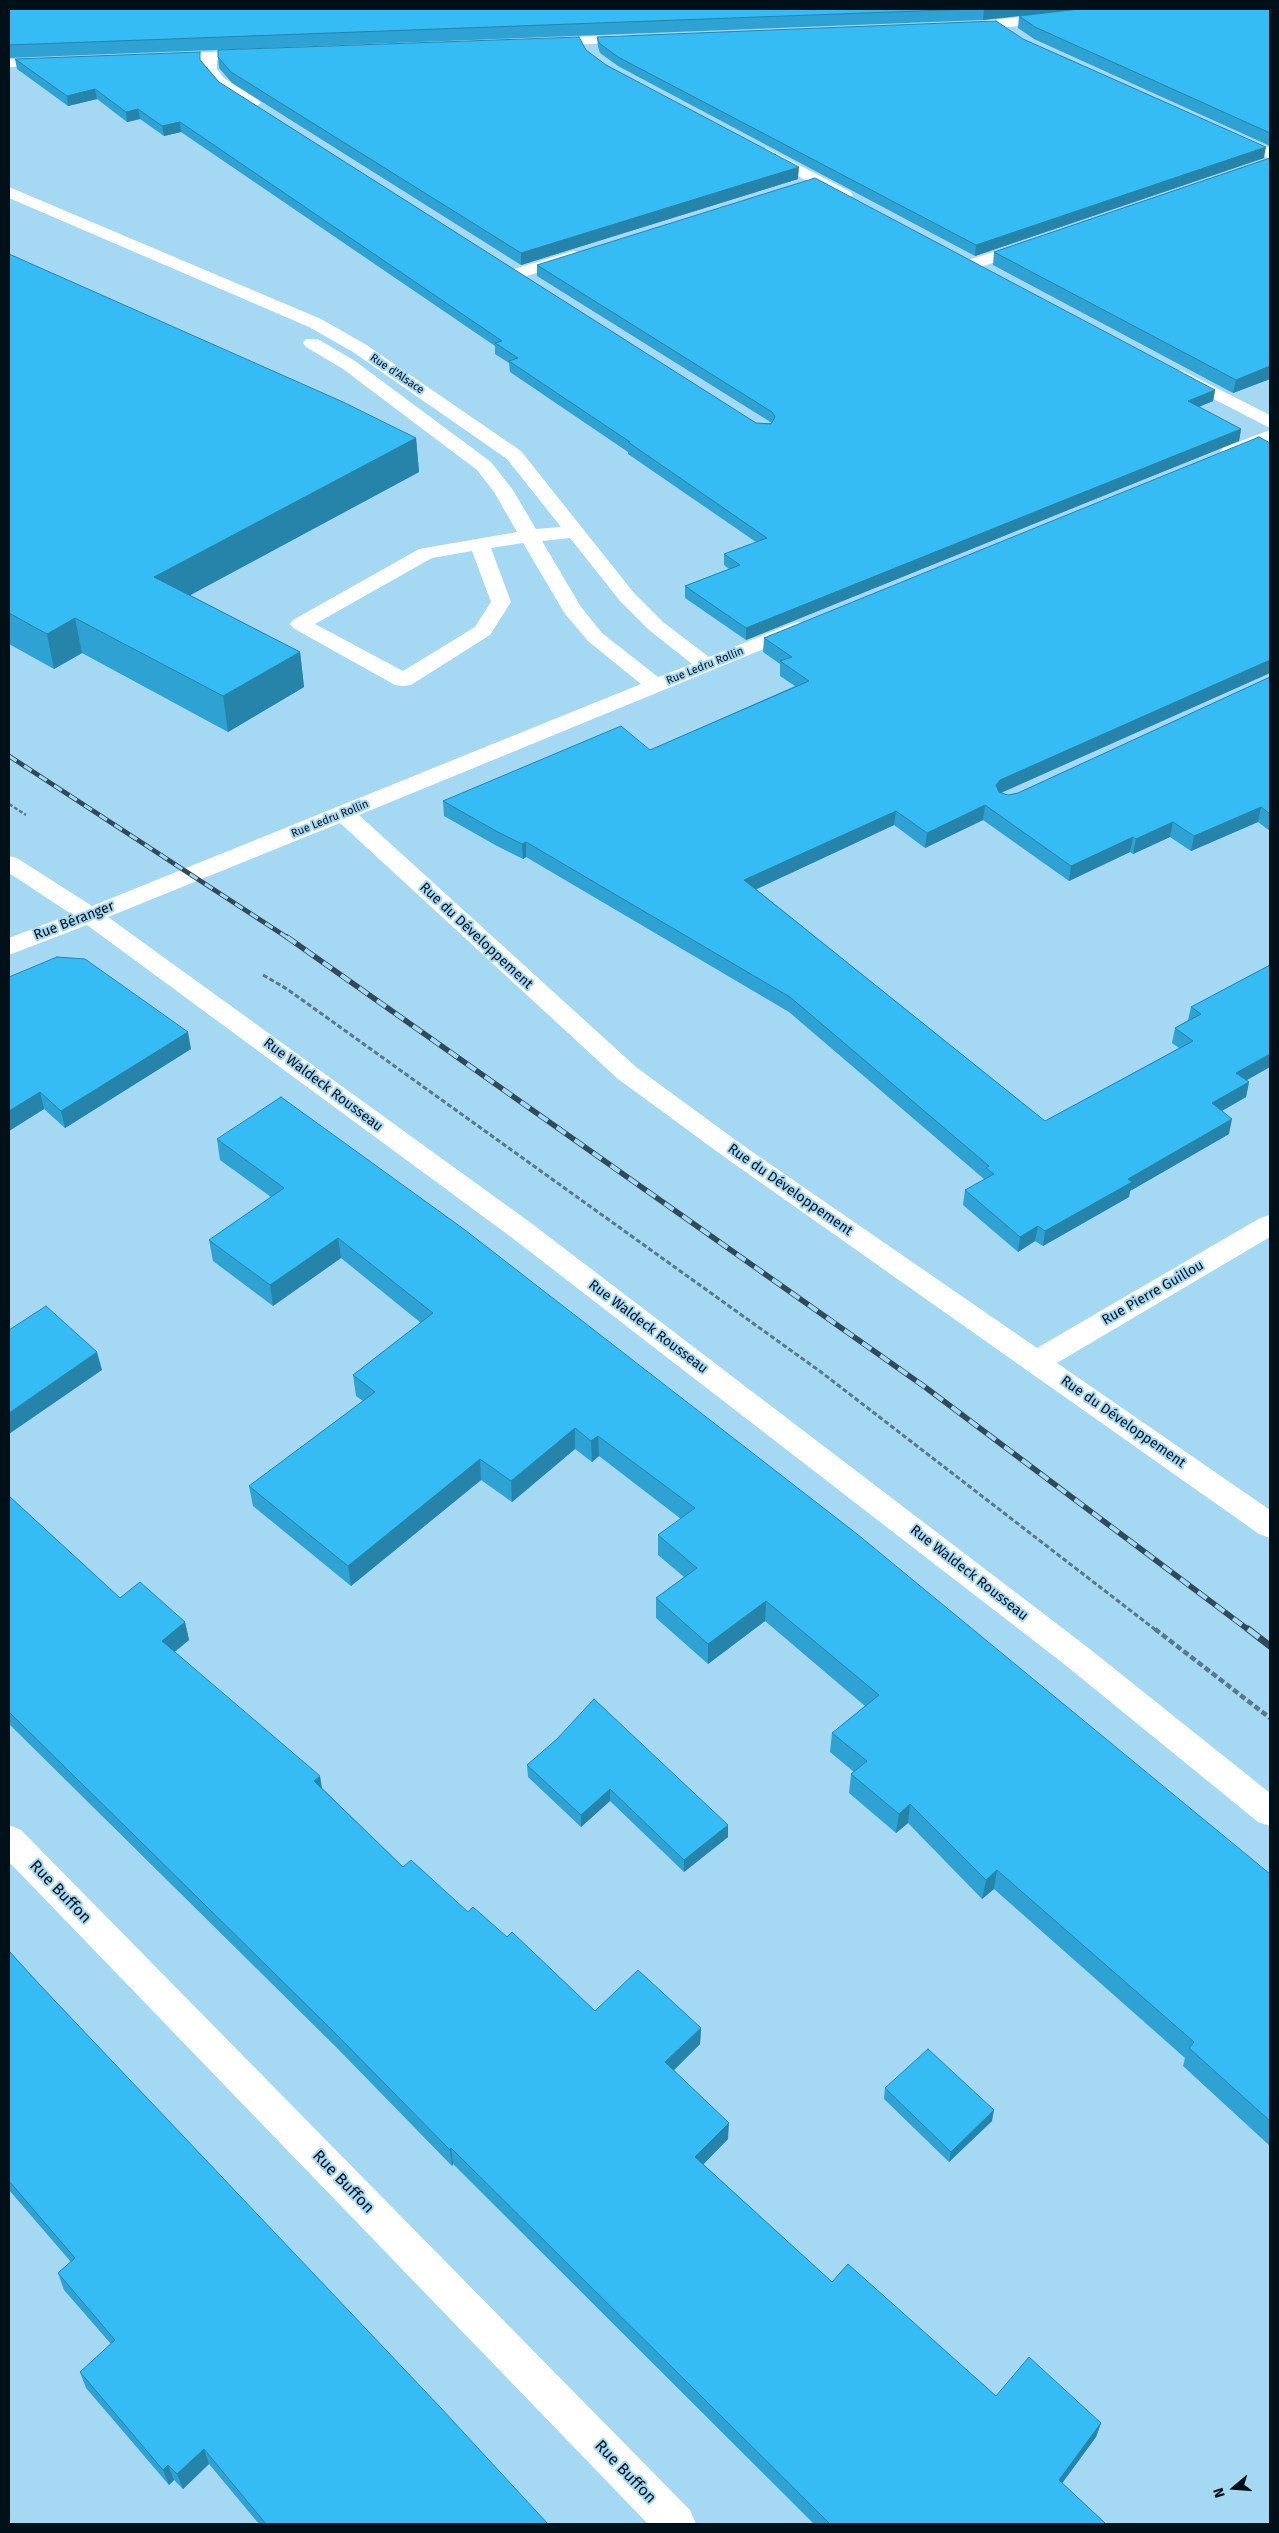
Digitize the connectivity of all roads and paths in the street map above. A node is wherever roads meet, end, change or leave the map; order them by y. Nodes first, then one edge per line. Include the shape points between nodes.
1 (1124, 9) edge
2 (1000, 25) junction
3 (948, 28) edge
4 (644, 38) edge
5 (585, 40) junction
6 (1019, 40) edge
7 (526, 43) edge
8 (269, 54) edge
9 (210, 56) junction
10 (592, 56) edge
11 (152, 58) edge
12 (66, 61) edge
13 (9, 63) edge
14 (268, 113) edge
15 (1217, 130) edge
16 (749, 144) edge
17 (1267, 161) edge
18 (817, 180) junction
19 (798, 186) edge
20 (9, 192) edge
21 (861, 204) edge
22 (9, 208) edge
23 (1048, 239) edge
24 (585, 253) edge
25 (957, 255) edge
26 (503, 262) edge
27 (974, 264) junction
28 (520, 273) junction
29 (991, 274) edge
30 (536, 283) edge
31 (196, 292) dead end
32 (297, 336) dead end
33 (1165, 366) edge
34 (1270, 422) edge
35 (1270, 436) edge
36 (1207, 461) edge
37 (576, 532) junction
38 (529, 536) junction
39 (479, 544) junction
40 (818, 620) edge
41 (707, 665) junction
42 (656, 686) junction
43 (9, 804) edge
44 (343, 813) junction
45 (31, 819) dead end
46 (9, 863) edge
47 (140, 896) joint
48 (89, 915) junction
49 (9, 947) edge
50 (262, 974) dead end
51 (1270, 1225) edge
52 (1036, 1362) junction
53 (1270, 1526) edge
54 (1270, 1718) edge
55 (1270, 1812) edge
56 (9, 1840) edge
57 (676, 2524) edge

1 - 2 street
2 - 3 street
2 - 6 street
4 - 5 street
5 - 7 street
5 - 10 street
8 - 9 street
9 - 11 street
9 - 14 street via 210,69 219,81
12 - 13 street
15 - 17 street
16 - 18 street
18 - 19 street
18 - 21 street
20 - 37 street, Rue d'Alsace via 315,323 348,341 514,455
22 - 31 street
23 - 27 street
24 - 28 street
25 - 27 street
26 - 28 street
27 - 29 street
28 - 30 street
32 - 38 street, Rue d'Alsace via 342,359 471,455 498,484
33 - 34 street
35 - 36 street
37 - 38 street
37 - 41 street, Rue d'Alsace via 636,608
38 - 39 street
38 - 42 street, Rue d'Alsace via 583,624
39 - 39 street via 426,553 300,624 403,680 483,631 501,602
40 - 41 street, Rue Ledru Rollin
41 - 42 street, Rue Ledru Rollin
42 - 44 street, Rue Ledru Rollin
43 - 45 path
44 - 47 street, Rue Ledru Rollin
44 - 52 street, Rue du Développement via 627,1072 732,1150
46 - 48 street, Rue Waldeck Rousseau
47 - 48 street, Rue Béranger
48 - 49 street, Rue Béranger
48 - 55 street, Rue Waldeck Rousseau via 657,1332 1075,1656
50 - 54 path via 821,1372
51 - 52 street, Rue Pierre Guillou
52 - 53 street, Rue du Développement
56 - 57 street, Rue Buffon

